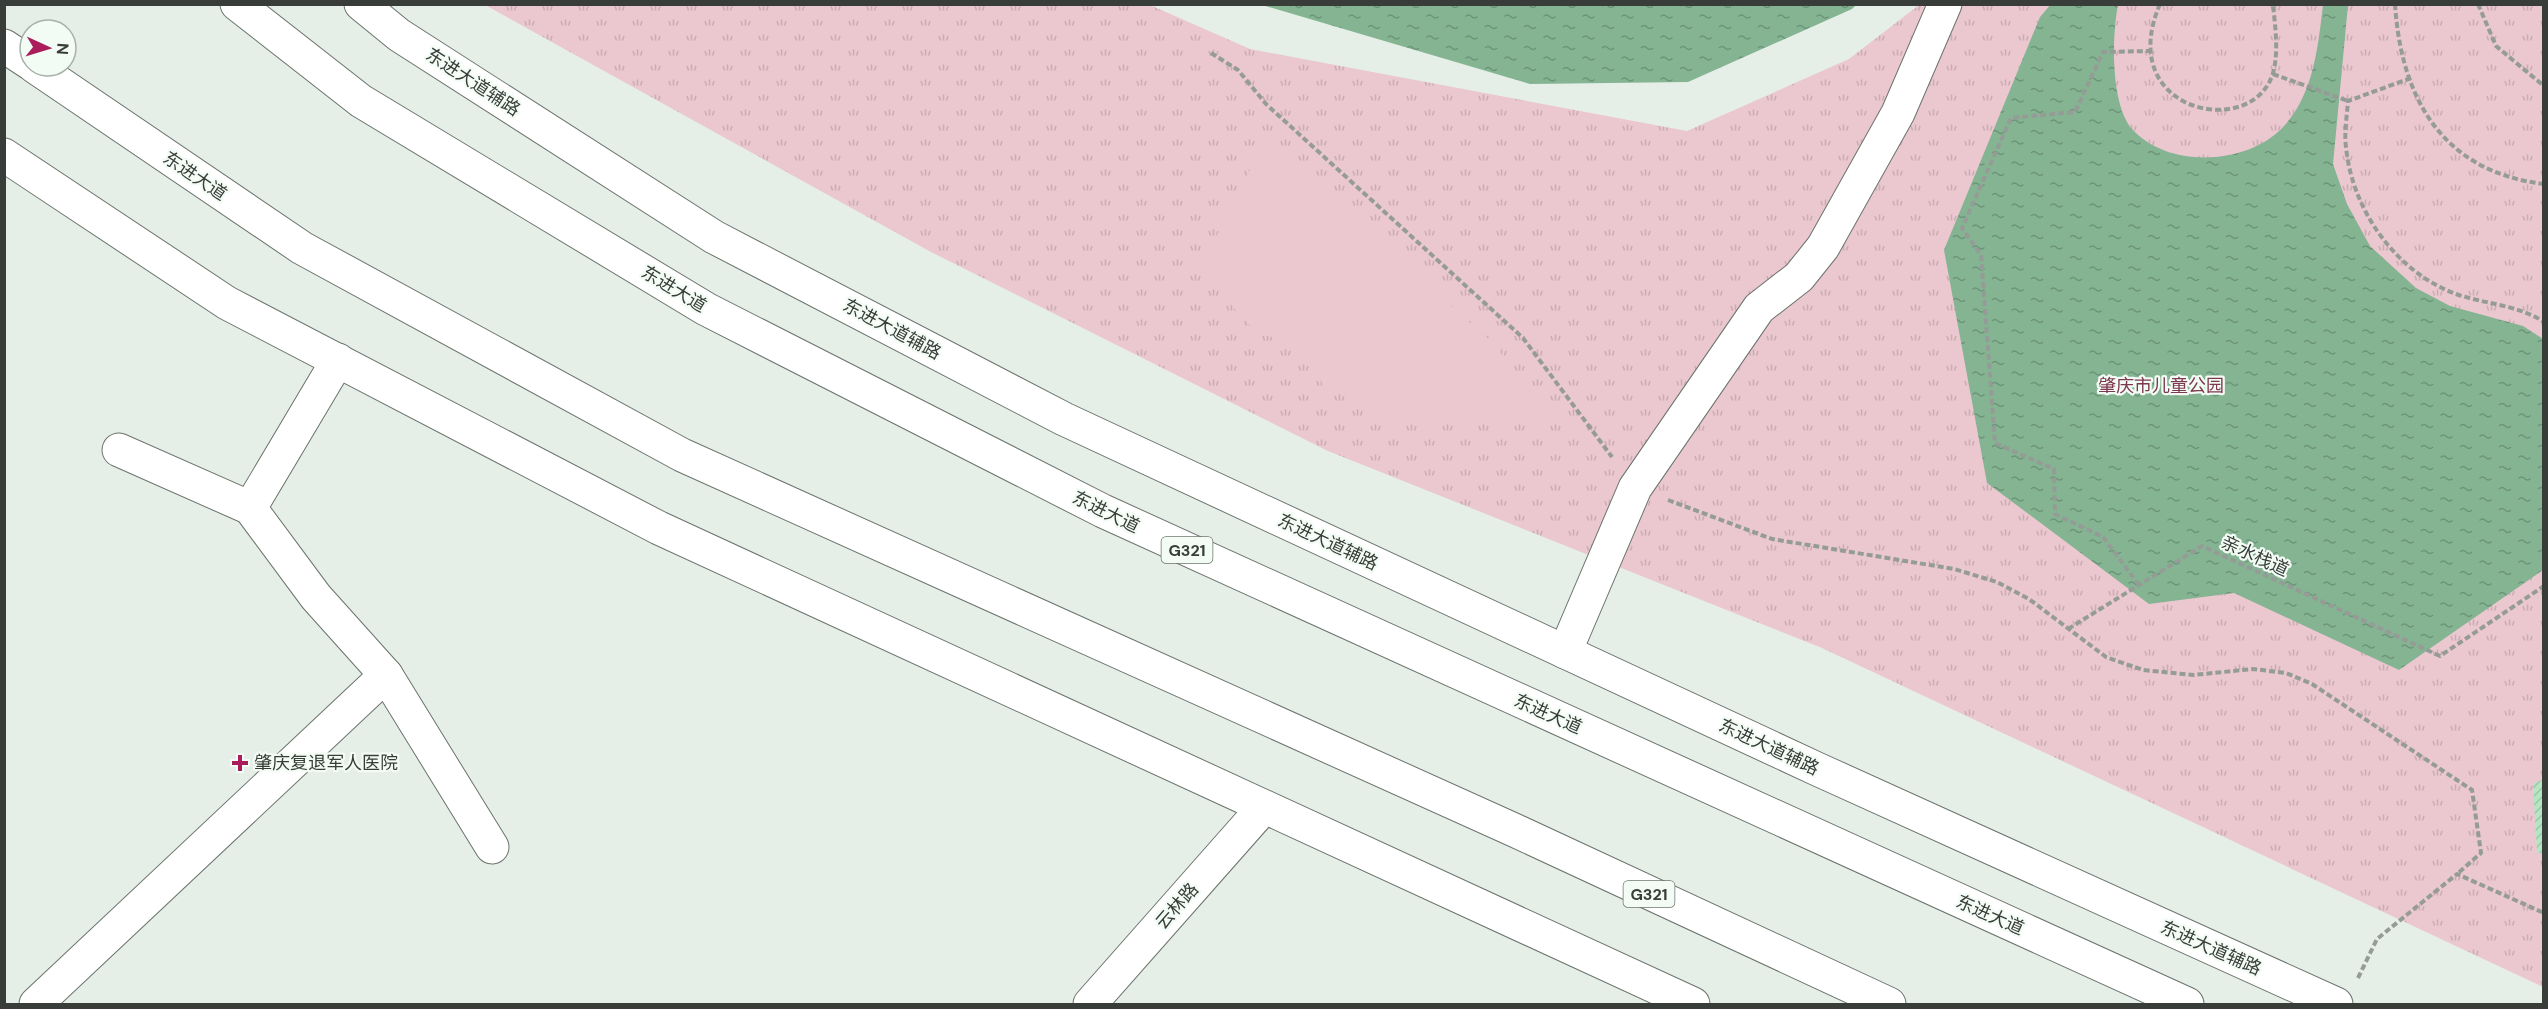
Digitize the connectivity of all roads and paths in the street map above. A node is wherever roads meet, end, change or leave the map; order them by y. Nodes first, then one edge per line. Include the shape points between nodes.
1 (237, 4) edge
2 (361, 4) edge
3 (1945, 4) edge
4 (2160, 4) edge
5 (2273, 4) edge
6 (2395, 4) edge
7 (2478, 4) edge
8 (4, 46) edge
9 (2149, 51) junction
10 (1211, 53) dead end
11 (18, 55) edge
12 (2273, 74) junction
13 (52, 78) edge
14 (2411, 78) junction
15 (2544, 86) edge
16 (2348, 101) junction
17 (4, 155) edge
18 (2544, 184) edge
19 (2544, 322) edge
20 (338, 360) junction
21 (119, 450) dead end
22 (1635, 488) junction
23 (250, 508) junction
24 (2139, 585) junction
25 (2544, 586) edge
26 (2068, 629) junction
27 (1565, 652) junction
28 (386, 675) junction
29 (1264, 807) junction
30 (492, 848) dead end
31 (2457, 873) junction
32 (2544, 913) edge
33 (1785, 957) junction
34 (2345, 995) edge
35 (36, 1005) edge
36 (1090, 1005) edge
37 (1693, 1005) edge
38 (1849, 1005) edge
39 (1889, 1005) edge
40 (2187, 1005) edge

1 - 40 main road, 东进大道 / G321 via 361,101 706,309 1102,511
2 - 27 main road, 东进大道辅路 via 399,35 714,237 1064,419
3 - 22 main road via 1898,113 1823,247 1799,277 1759,308
4 - 9 path via 2151,26
5 - 12 path
6 - 14 path via 2397,34
7 - 15 path via 2496,46
8 - 11 main road
9 - 12 path via 2157,76 2178,99 2196,108 2238,107 2258,97
9 - 24 path via 2103,52 2075,112 2011,118 1962,228 1981,255 1995,443 2054,469 2055,514 2103,537
10 - 22 path via 1238,70 1266,104 1523,338
12 - 16 path
13 - 33 main road, 东进大道 / G321 via 302,248 682,455
14 - 16 path
14 - 18 path via 2421,109 2446,141 2487,170
16 - 19 path via 2348,161 2371,221 2390,248 2423,277 2456,293
17 - 20 main road via 227,303
20 - 23 main road
20 - 29 main road via 659,528
21 - 23 main road
22 - 26 path via 1772,539 1954,569 1997,582
22 - 27 main road
23 - 28 main road via 316,597
24 - 25 path, 亲水栈道 via 2202,546 2440,656
24 - 26 path, 亲水栈道
26 - 31 path via 2106,657 2143,670 2193,675 2253,669 2286,673 2312,684 2472,790 2481,853
27 - 34 main road, 东进大道辅路
28 - 30 main road
28 - 35 main road
29 - 36 main road, 云林路
29 - 37 main road
31 - 32 path
31 - 34 path via 2377,939
33 - 38 main road
33 - 39 main road, 东进大道 / G321

